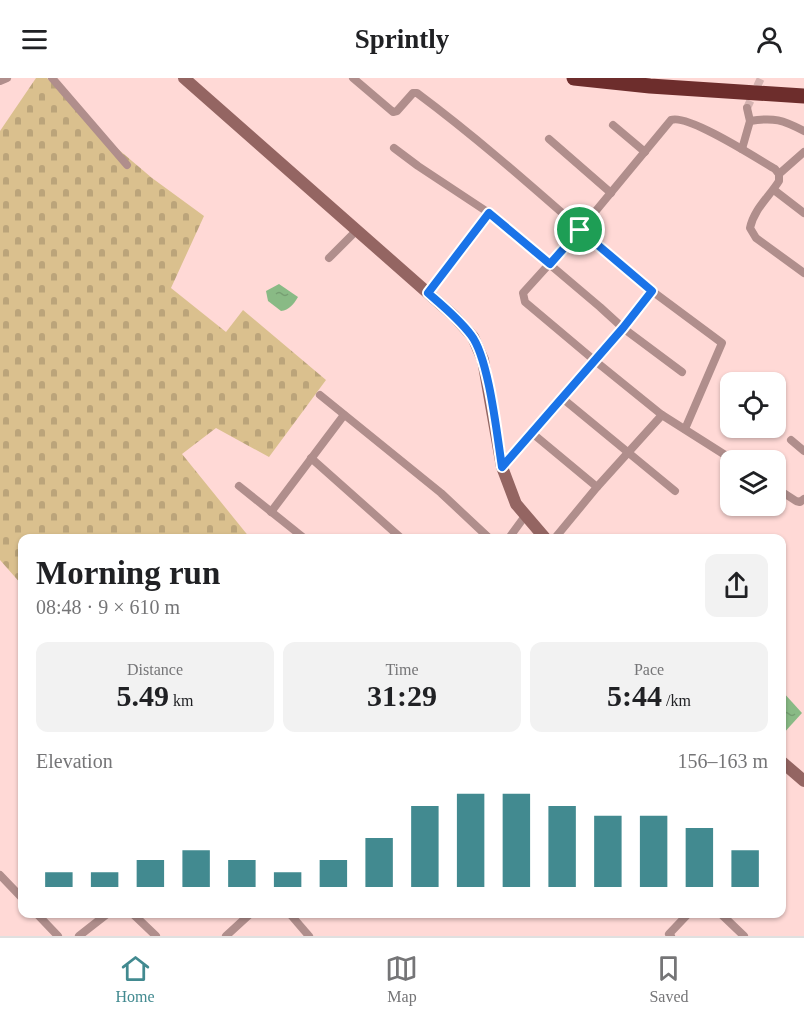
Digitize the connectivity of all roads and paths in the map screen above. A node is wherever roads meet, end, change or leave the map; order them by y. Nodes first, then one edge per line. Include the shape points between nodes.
1 (7, 78) edge
2 (52, 78) edge
3 (184, 78) edge
4 (353, 78) edge
5 (574, 78) edge
6 (0, 81) edge
7 (804, 96) edge
8 (747, 108) tunnel mouth
9 (750, 121) junction
10 (613, 125) dead end
11 (804, 131) edge
12 (549, 140) dead end
13 (394, 148) dead end
14 (742, 149) junction
15 (645, 152) junction
16 (804, 152) edge
17 (127, 165) dead end
18 (779, 174) junction
19 (774, 190) junction
20 (611, 193) junction
21 (489, 213) junction
22 (804, 213) edge
23 (357, 230) junction
24 (580, 230) junction
25 (330, 258) dead end
26 (550, 264) junction
27 (804, 273) edge
28 (652, 291) junction
29 (428, 293) junction
30 (623, 328) junction
31 (594, 360) junction
32 (682, 372) dead end
33 (320, 395) dead end
34 (562, 398) junction
35 (344, 415) junction
36 (662, 415) junction
37 (685, 429) junction
38 (532, 433) junction
39 (791, 440) dead end
40 (629, 451) junction
41 (804, 451) edge
42 (720, 452) edge
43 (311, 458) junction
44 (502, 467) junction
45 (239, 486) dead end
46 (597, 487) junction
47 (675, 491) dead end
48 (786, 495) edge
49 (804, 499) edge
50 (271, 512) junction
51 (525, 516) junction
52 (299, 534) edge
53 (396, 534) edge
54 (485, 534) edge
55 (512, 534) edge
56 (541, 534) edge
57 (558, 534) edge
58 (786, 766) edge
59 (804, 782) edge
60 (0, 874) edge
61 (18, 894) edge
62 (41, 918) edge
63 (102, 918) edge
64 (137, 918) edge
65 (246, 918) edge
66 (293, 918) edge
67 (684, 918) edge
68 (725, 918) edge
69 (231, 934) edge
70 (58, 936) edge
71 (79, 936) edge
72 (156, 936) edge
73 (309, 936) edge
74 (671, 936) edge
75 (744, 936) edge

1 - 6 street
2 - 17 street
3 - 23 street
4 - 24 street via 393,112 417,93 502,159
5 - 7 highway
8 - 9 street
9 - 11 street via 769,118
9 - 14 street
10 - 15 street
12 - 20 street
13 - 21 street
14 - 15 street via 676,118
14 - 18 street
15 - 20 street
16 - 18 street
18 - 19 street
19 - 22 street
19 - 27 street via 752,218 750,228 756,238
20 - 24 street
21 - 26 street
21 - 29 street
23 - 25 street
23 - 29 street
24 - 26 street
24 - 28 street
26 - 30 street
26 - 31 street via 522,293 525,302
28 - 30 street
28 - 37 street via 722,343
29 - 44 street via 473,337 483,360
30 - 31 street
30 - 32 street
31 - 34 street
31 - 36 street
33 - 35 street
34 - 38 street
34 - 40 street
35 - 43 street
35 - 54 street via 441,493
36 - 37 street
36 - 40 street
37 - 42 street
38 - 44 street
38 - 46 street
39 - 41 street
40 - 46 street
40 - 47 street
43 - 50 street
43 - 53 street
44 - 51 street via 516,504
45 - 50 street
46 - 57 street
48 - 49 street via 795,501
50 - 52 street
51 - 55 street
51 - 56 street
58 - 59 street
60 - 61 street
62 - 70 street
63 - 71 street
64 - 72 street
65 - 69 street
66 - 73 street
67 - 74 street
68 - 75 street

